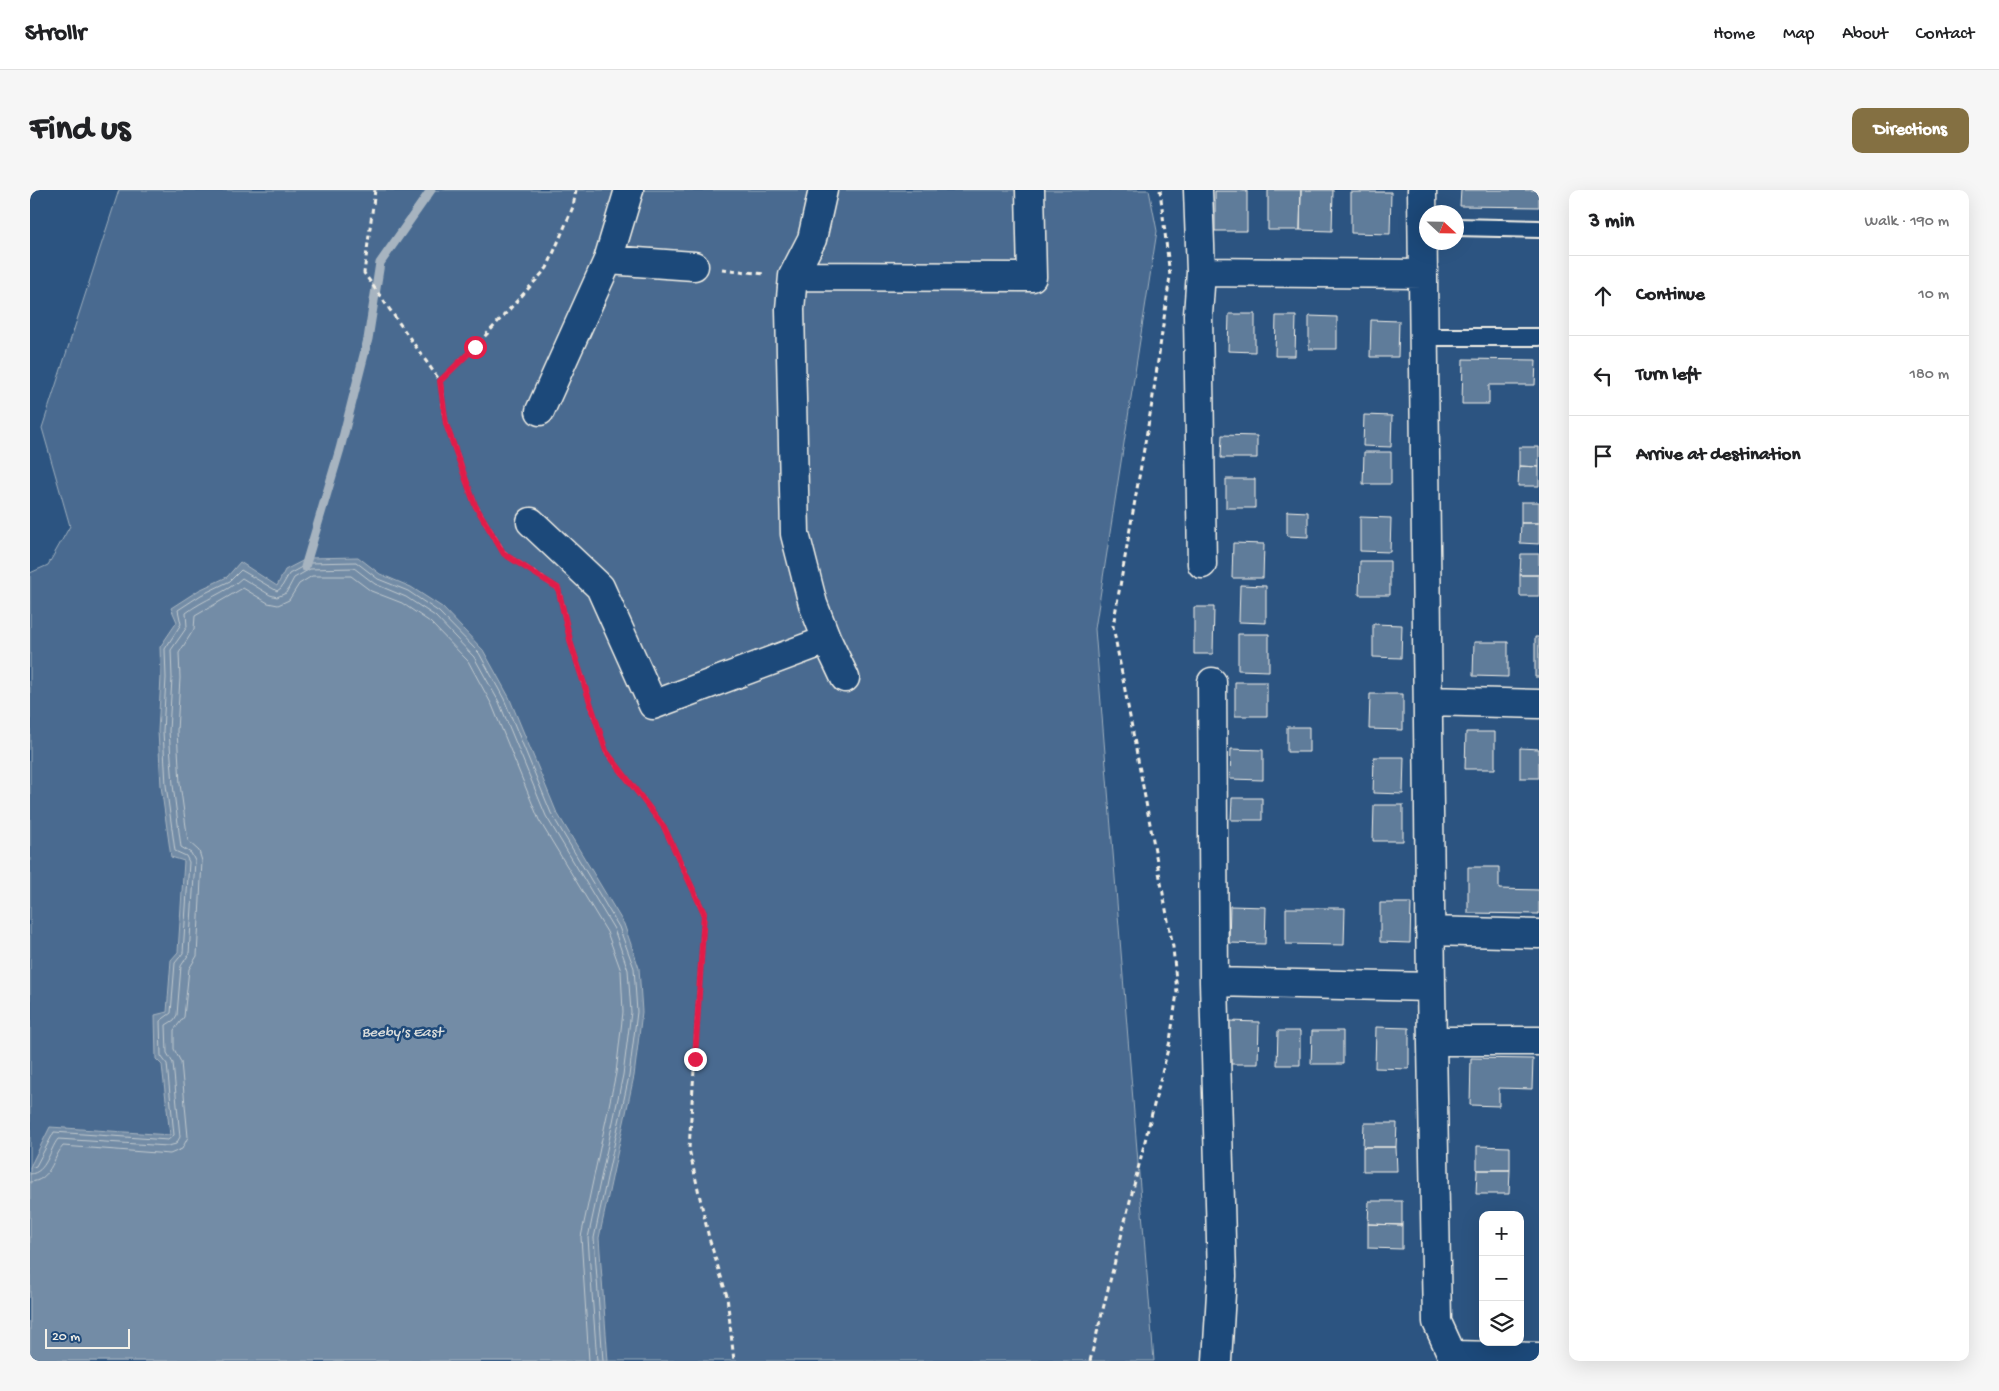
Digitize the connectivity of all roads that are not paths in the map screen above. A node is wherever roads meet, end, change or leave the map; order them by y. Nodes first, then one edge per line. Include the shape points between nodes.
1 (629, 190) edge
2 (823, 190) edge
3 (1030, 190) edge
4 (1198, 190) edge
5 (1422, 190) edge
6 (1423, 205) edge
7 (1464, 228) edge
8 (1539, 229) edge
9 (1424, 250) edge
10 (608, 260) junction
11 (694, 266) road end
12 (1201, 272) junction
13 (1423, 274) junction
14 (793, 276) junction
15 (1424, 337) junction
16 (1539, 338) edge
17 (540, 411) dead end
18 (532, 522) dead end
19 (1202, 564) dead end
20 (827, 640) junction
21 (845, 678) dead end
22 (1212, 682) dead end
23 (1428, 701) junction
24 (1539, 704) edge
25 (1430, 931) junction
26 (1539, 934) edge
27 (1214, 982) junction
28 (1431, 987) junction
29 (1432, 1041) junction
30 (1539, 1041) edge
31 (1539, 1357) edge
32 (1449, 1358) edge
33 (1217, 1361) edge

1 - 10 street
2 - 14 street via 812,239
3 - 14 street via 1032,277
4 - 12 street
5 - 6 street
7 - 8 lane
9 - 13 street
10 - 11 street
10 - 17 street
12 - 13 street
12 - 19 street via 1198,314
13 - 15 street
14 - 20 street via 790,310 795,534 813,604
15 - 16 lane
15 - 23 street
18 - 20 street via 600,587 653,705
20 - 21 street
22 - 27 street
23 - 24 street
23 - 25 street
25 - 26 street
25 - 28 street
27 - 28 street
27 - 33 street via 1222,1276
28 - 29 street
29 - 30 street
29 - 32 street via 1437,1322
31 - 32 street

